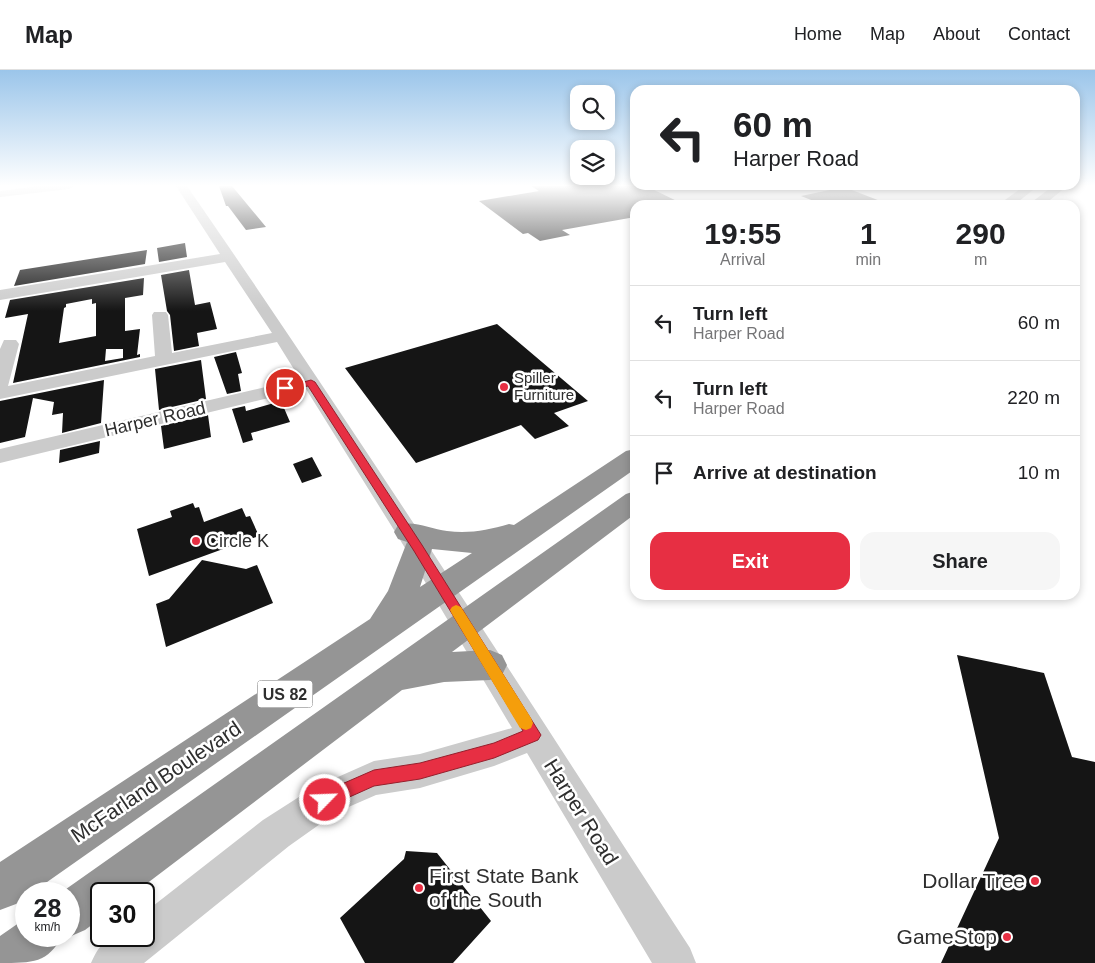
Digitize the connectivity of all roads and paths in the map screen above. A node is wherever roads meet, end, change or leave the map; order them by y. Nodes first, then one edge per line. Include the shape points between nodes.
1 (210, 228) edge
2 (230, 257) junction
3 (0, 294) edge
4 (160, 316) dead end
5 (282, 336) junction
6 (10, 344) dead end
7 (164, 361) junction
8 (311, 382) junction
9 (0, 384) edge
10 (0, 393) edge
11 (0, 456) edge
12 (630, 460) edge
13 (630, 504) edge
14 (539, 522) junction
15 (413, 540) junction
16 (443, 587) junction
17 (465, 625) junction
18 (381, 629) junction
19 (490, 665) junction
20 (393, 677) junction
21 (533, 735) junction
22 (0, 888) edge
23 (80, 906) edge
24 (24, 947) edge
25 (2, 963) edge
26 (112, 963) edge
27 (675, 963) edge

1 - 2 street, Harper Road
2 - 3 street
2 - 5 street, Harper Road
4 - 7 street
5 - 7 street
5 - 8 street, Harper Road
6 - 9 street
7 - 10 street
8 - 11 street, Harper Road
8 - 15 street, Harper Road
12 - 14 highway, McFarland Boulevard / US 82
13 - 17 highway, US 82
14 - 15 highway via 500,538 470,544
14 - 16 highway, McFarland Boulevard / US 82
15 - 16 street, Harper Road
15 - 18 highway via 402,594
16 - 17 street, Harper Road
16 - 18 highway, McFarland Boulevard / US 82
17 - 19 street, Harper Road
17 - 20 highway, US 82
18 - 22 highway, McFarland Boulevard / US 82
19 - 20 highway via 444,667
19 - 21 street, Harper Road
20 - 23 highway, US 82
21 - 26 street via 429,769 374,778 325,800 276,833
21 - 27 street, Harper Road
24 - 25 highway

